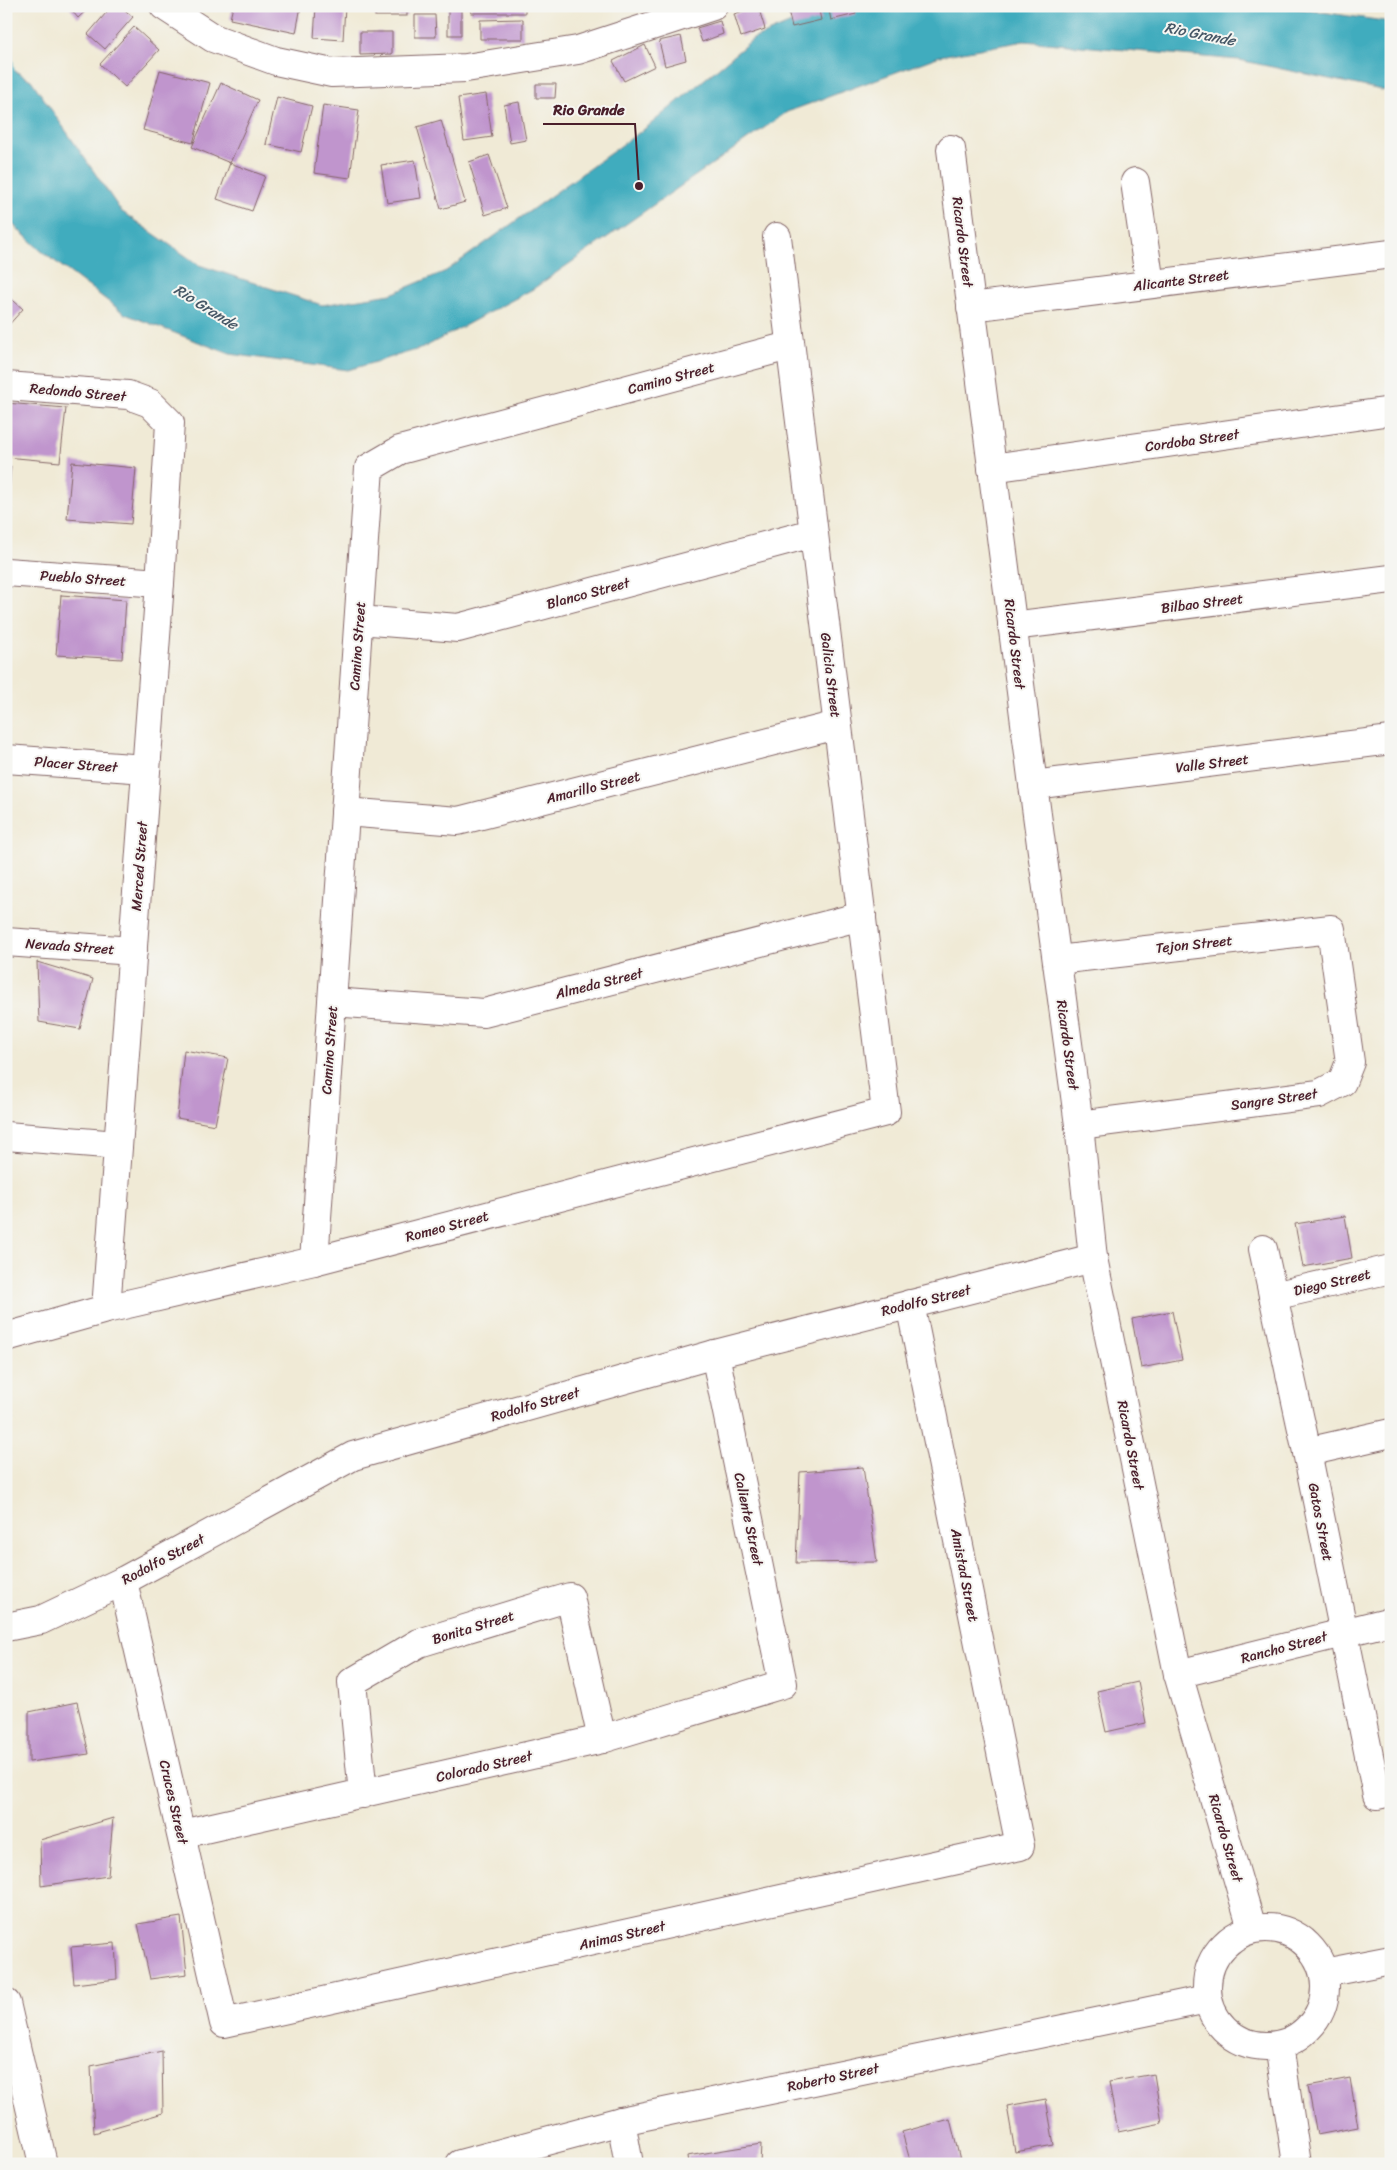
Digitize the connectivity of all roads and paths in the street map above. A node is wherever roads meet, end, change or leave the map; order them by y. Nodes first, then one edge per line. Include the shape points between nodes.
1 (164, 6) edge
2 (713, 6) edge
3 (951, 149) dead end
4 (1135, 182) dead end
5 (777, 237) dead end
6 (1391, 254) edge
7 (1150, 284) junction
8 (972, 307) junction
9 (789, 346) junction
10 (6, 386) edge
11 (1391, 411) edge
12 (170, 423) joint
13 (992, 468) junction
14 (813, 533) junction
15 (6, 572) edge
16 (1391, 580) edge
17 (160, 583) junction
18 (359, 620) junction
19 (1012, 626) junction
20 (838, 725) junction
21 (1391, 740) edge
22 (6, 759) edge
23 (146, 769) junction
24 (1033, 786) junction
25 (345, 812) junction
26 (862, 916) junction
27 (1331, 929) joint
28 (6, 942) edge
29 (133, 951) junction
30 (1057, 960) junction
31 (332, 1002) junction
32 (886, 1112) joint
33 (1079, 1125) junction
34 (6, 1136) edge
35 (118, 1145) junction
36 (1263, 1249) dead end
37 (1093, 1258) junction
38 (314, 1261) junction
39 (1391, 1269) edge
40 (1273, 1296) junction
41 (910, 1304) junction
42 (106, 1309) junction
43 (6, 1337) edge
44 (715, 1354) junction
45 (1391, 1433) edge
46 (1307, 1452) junction
47 (123, 1582) junction
48 (1391, 1621) edge
49 (6, 1628) edge
50 (1343, 1631) junction
51 (1178, 1674) junction
52 (783, 1684) joint
53 (602, 1739) junction
54 (363, 1794) junction
55 (1384, 1794) edge
56 (182, 1834) junction
57 (1020, 1846) joint
58 (1252, 1928) junction
59 (1391, 1960) edge
60 (1324, 1973) junction
61 (1207, 1999) junction
62 (6, 2003) edge
63 (224, 2023) joint
64 (1279, 2045) junction
65 (621, 2121) junction
66 (43, 2164) edge
67 (460, 2164) edge
68 (629, 2164) edge
69 (1297, 2164) edge

1 - 2 street via 213,38 276,61 341,73 466,68 578,50
3 - 8 street, Ricardo Street
4 - 7 street
5 - 9 street, Galicia Street
6 - 7 street, Alicante Street
7 - 8 street, Alicante Street
8 - 13 street, Ricardo Street
9 - 14 street, Galicia Street
9 - 18 street, Camino Street via 400,450 369,468
10 - 12 street, Redondo Street via 128,395 150,403
11 - 13 street, Cordoba Street
12 - 17 street, Merced Street
13 - 19 street, Ricardo Street
14 - 18 street, Blanco Street via 458,628
14 - 20 street, Galicia Street
15 - 17 street, Pueblo Street
16 - 19 street, Bilbao Street
17 - 23 street, Merced Street
18 - 25 street, Camino Street
19 - 24 street, Ricardo Street
20 - 25 street, Amarillo Street via 458,821
20 - 26 street, Galicia Street
21 - 24 street, Valle Street
22 - 23 street, Placer Street
23 - 29 street, Merced Street
24 - 30 street, Ricardo Street
25 - 31 street, Camino Street
26 - 31 street, Almeda Street via 484,1013
26 - 32 street, Galicia Street
27 - 30 street, Tejon Street
27 - 33 street, Sangre Street via 1350,1062 1342,1082 1319,1094
28 - 29 street, Nevada Street
29 - 35 street, Merced Street
30 - 33 street, Ricardo Street
31 - 38 street, Camino Street
32 - 38 street, Romeo Street
33 - 37 street, Ricardo Street
34 - 35 street
35 - 42 street, Merced Street
36 - 40 street, Gatos Street
37 - 41 street, Rodolfo Street
37 - 51 street, Ricardo Street
38 - 42 street, Romeo Street
39 - 40 street, Diego Street
40 - 46 street, Gatos Street
41 - 44 street, Rodolfo Street
41 - 57 street, Amistad Street
42 - 43 street, Romeo Street
44 - 47 street, Rodolfo Street via 353,1456
44 - 52 street, Caliente Street
45 - 46 street
46 - 50 street, Gatos Street
47 - 49 street, Rodolfo Street via 41,1620
47 - 56 street, Cruces Street
48 - 50 street, Rancho Street
50 - 51 street, Rancho Street
50 - 55 street, Gatos Street
51 - 58 street, Ricardo Street
52 - 53 street, Colorado Street
53 - 54 street, Colorado Street
53 - 54 street, Bonita Street via 570,1597 419,1643 352,1682
54 - 56 street, Colorado Street
56 - 63 street, Cruces Street
57 - 63 street, Animas Street
58 - 60 street via 1288,1931 1305,1941 1317,1956
58 - 61 street via 1231,1938 1215,1955 1207,1976
59 - 60 street
60 - 64 street via 1324,1997 1316,2018 1301,2036
61 - 64 street via 1216,2021 1233,2038 1256,2046
61 - 65 street, Roberto Street
62 - 66 street
64 - 69 street
65 - 67 street, Roberto Street
65 - 68 street

